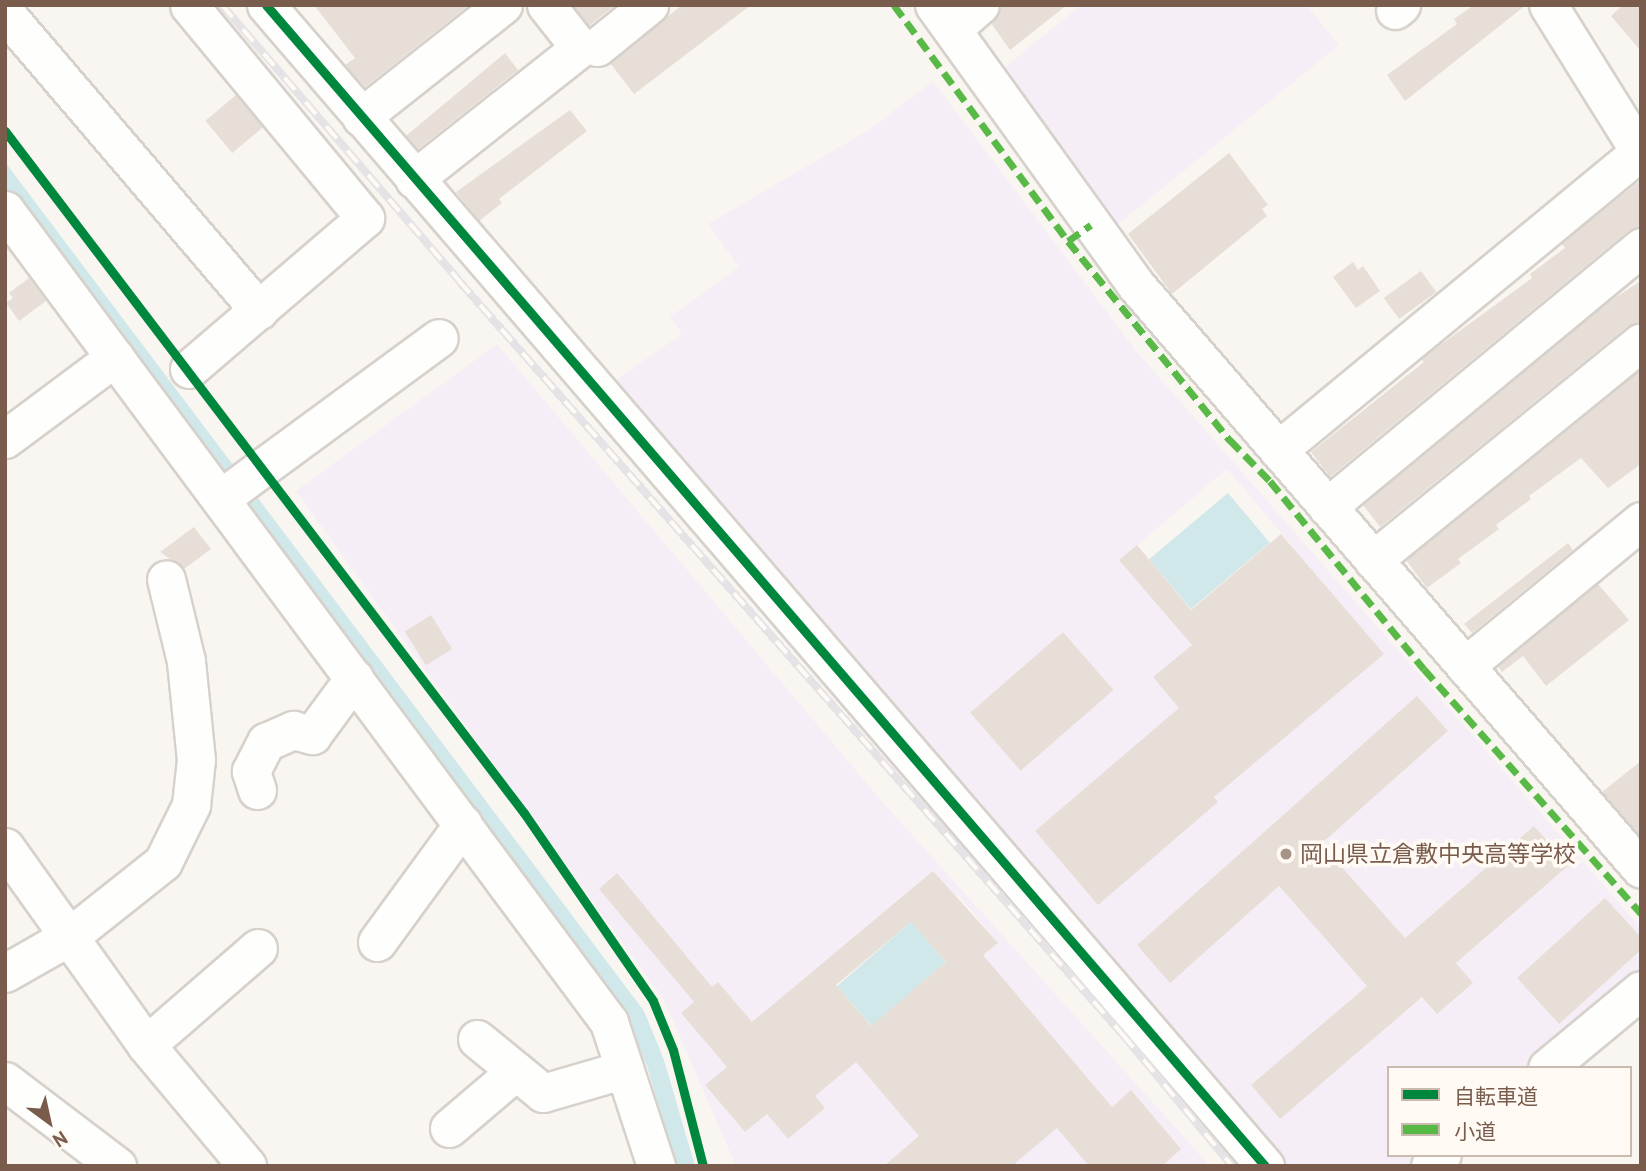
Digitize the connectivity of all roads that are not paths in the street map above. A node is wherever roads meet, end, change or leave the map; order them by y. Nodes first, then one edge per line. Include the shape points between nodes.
1 (189, 5) edge
2 (503, 5) edge
3 (546, 5) edge
4 (649, 5) edge
5 (980, 5) edge
6 (1548, 5) edge
7 (267, 6) edge
8 (5, 13) edge
9 (943, 17) edge
10 (597, 47) dead end
11 (361, 117) junction
12 (1640, 153) edge
13 (414, 179) junction
14 (5, 210) edge
15 (1641, 247) edge
16 (258, 310) junction
17 (439, 338) dead end
18 (1641, 342) edge
19 (115, 357) junction
20 (189, 369) dead end
21 (5, 439) edge
22 (1279, 450) junction
23 (242, 483) junction
24 (1327, 507) junction
25 (1641, 521) edge
26 (1373, 560) junction
27 (166, 579) dead end
28 (1465, 666) junction
29 (354, 678) junction
30 (257, 790) dead end
31 (463, 824) junction
32 (5, 847) edge
33 (1641, 869) edge
34 (70, 936) junction
35 (377, 942) dead end
36 (258, 948) dead end
37 (5, 973) edge
38 (1641, 990) edge
39 (477, 1040) dead end
40 (146, 1045) junction
41 (1549, 1066) edge
42 (625, 1069) junction
43 (516, 1071) junction
44 (5, 1081) edge
45 (449, 1128) dead end
46 (117, 1166) edge
47 (247, 1166) edge
48 (656, 1166) edge
49 (1265, 1166) edge

1 - 16 street via 365,218
2 - 11 street
3 - 13 street via 580,48
4 - 10 street
5 - 9 street
6 - 12 street
7 - 11 street
8 - 16 street
9 - 22 street via 1135,284
11 - 13 street
12 - 22 street
13 - 49 street
14 - 19 street
15 - 24 street
16 - 20 street
17 - 23 street
18 - 26 street
19 - 21 street
19 - 23 street
22 - 24 street
23 - 29 street
24 - 26 street
25 - 28 street
26 - 28 street
27 - 34 street via 186,661 196,760 191,805 163,862
28 - 33 street
29 - 30 street via 312,735 293,730 266,741 251,772
29 - 31 street
31 - 35 street
31 - 42 street via 609,1022
32 - 34 street
34 - 37 street
34 - 40 street
36 - 40 street
38 - 41 street
39 - 43 street
40 - 47 street
42 - 43 street via 543,1093
42 - 48 street
43 - 45 street
44 - 46 street

